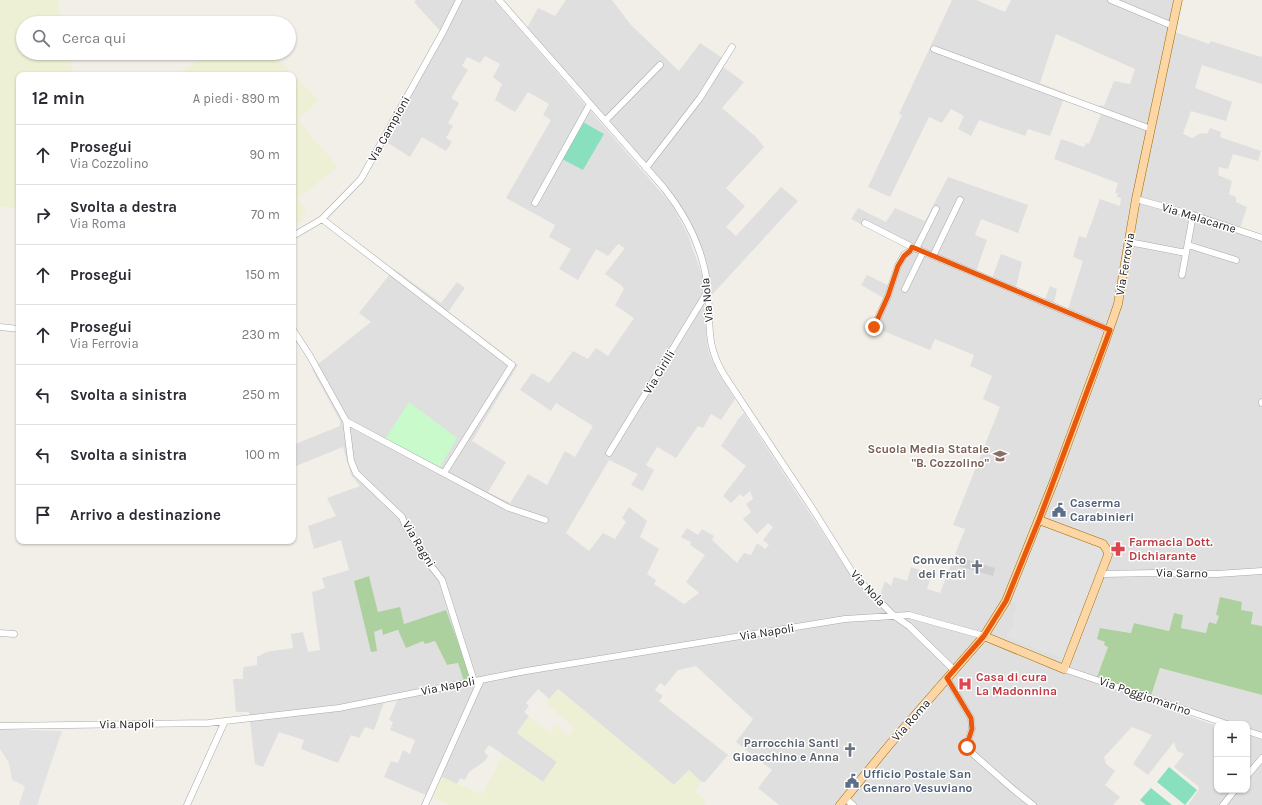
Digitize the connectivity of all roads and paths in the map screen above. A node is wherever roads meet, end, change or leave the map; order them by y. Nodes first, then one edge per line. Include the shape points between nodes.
1 (460, 0) edge
2 (499, 0) edge
3 (1111, 0) edge
4 (1178, 0) edge
5 (1173, 26) junction
6 (732, 47) dead end
7 (934, 49) dead end
8 (660, 65) dead end
9 (590, 104) junction
10 (605, 121) junction
11 (1151, 128) junction
12 (646, 168) junction
13 (1136, 199) junction
14 (960, 200) dead end
15 (534, 203) dead end
16 (936, 209) dead end
17 (1193, 215) junction
18 (322, 219) junction
19 (865, 223) dead end
20 (296, 234) edge
21 (1262, 238) edge
22 (1129, 242) junction
23 (1188, 246) junction
24 (914, 248) junction
25 (923, 252) junction
26 (1186, 253) junction
27 (933, 256) junction
28 (1236, 260) dead end
29 (1182, 275) dead end
30 (905, 289) dead end
31 (708, 290) junction
32 (0, 327) edge
33 (874, 327) dead end
34 (16, 329) edge
35 (1110, 330) junction
36 (296, 335) edge
37 (346, 421) junction
38 (609, 453) dead end
39 (444, 473) junction
40 (545, 520) dead end
41 (1039, 520) junction
42 (1262, 571) edge
43 (1102, 574) junction
44 (893, 615) junction
45 (0, 633) edge
46 (14, 634) dead end
47 (984, 636) junction
48 (1064, 669) junction
49 (954, 670) junction
50 (947, 678) junction
51 (481, 680) junction
52 (474, 681) junction
53 (225, 721) junction
54 (1218, 721) edge
55 (0, 726) edge
56 (1250, 732) edge
57 (1262, 736) edge
58 (1262, 758) edge
59 (1250, 772) edge
60 (1233, 793) edge
61 (842, 802) edge
62 (187, 805) edge
63 (425, 805) edge
64 (853, 805) edge
65 (1033, 805) edge
66 (1223, 805) edge

1 - 18 street, Via Campioni via 361,179
2 - 9 street, Via Nola
3 - 5 street
4 - 5 main road, Via Ferrovia
5 - 11 main road, Via Ferrovia
6 - 12 street via 700,98
7 - 11 street
8 - 10 street
9 - 10 street, Via Nola
9 - 15 street
10 - 12 street, Via Nola
11 - 13 main road, Via Ferrovia
12 - 31 street, Via Nola via 675,202 687,223 700,254
13 - 17 street, Via Malacarne
13 - 22 main road, Via Ferrovia
14 - 27 street
16 - 24 street
17 - 21 street, Via Malacarne
17 - 23 street
18 - 20 street, Via Campioni
18 - 39 street via 512,365
19 - 24 street
22 - 26 street
22 - 35 main road, Via Ferrovia via 1118,304
23 - 26 street
23 - 28 street
24 - 25 street
24 - 33 street via 904,256 898,266
25 - 27 street
25 - 30 street
26 - 29 street
27 - 35 street
31 - 38 street, Via Cirilli
31 - 44 street, Via Nola via 711,342 718,366 854,576
32 - 34 street
35 - 41 main road, Via Ferrovia
36 - 37 street, Via Ragni
37 - 39 street
37 - 52 street, Via Ragni via 351,461 356,473 402,517 424,556 442,580
39 - 40 street via 509,508
41 - 43 main road via 1103,544 1108,550 1108,555
41 - 47 main road, Via Ferrovia via 1006,601
42 - 43 street, Via Sarno via 1217,574
43 - 48 main road
44 - 47 street, Via Napoli via 909,615
44 - 49 street, Via Nola via 909,626
44 - 51 street, Via Napoli via 846,619
45 - 46 street
47 - 48 main road
47 - 49 main road, Via Roma
48 - 54 street, Via Poggiomarino
49 - 50 main road, Via Roma
50 - 61 main road, Via Roma
50 - 65 street via 971,718 972,729 967,747
51 - 52 street, Via Napoli
51 - 63 street
52 - 53 street, Via Napoli via 339,708
53 - 55 street, Via Napoli
53 - 62 street
56 - 57 street
58 - 59 street
60 - 66 street
61 - 64 street

